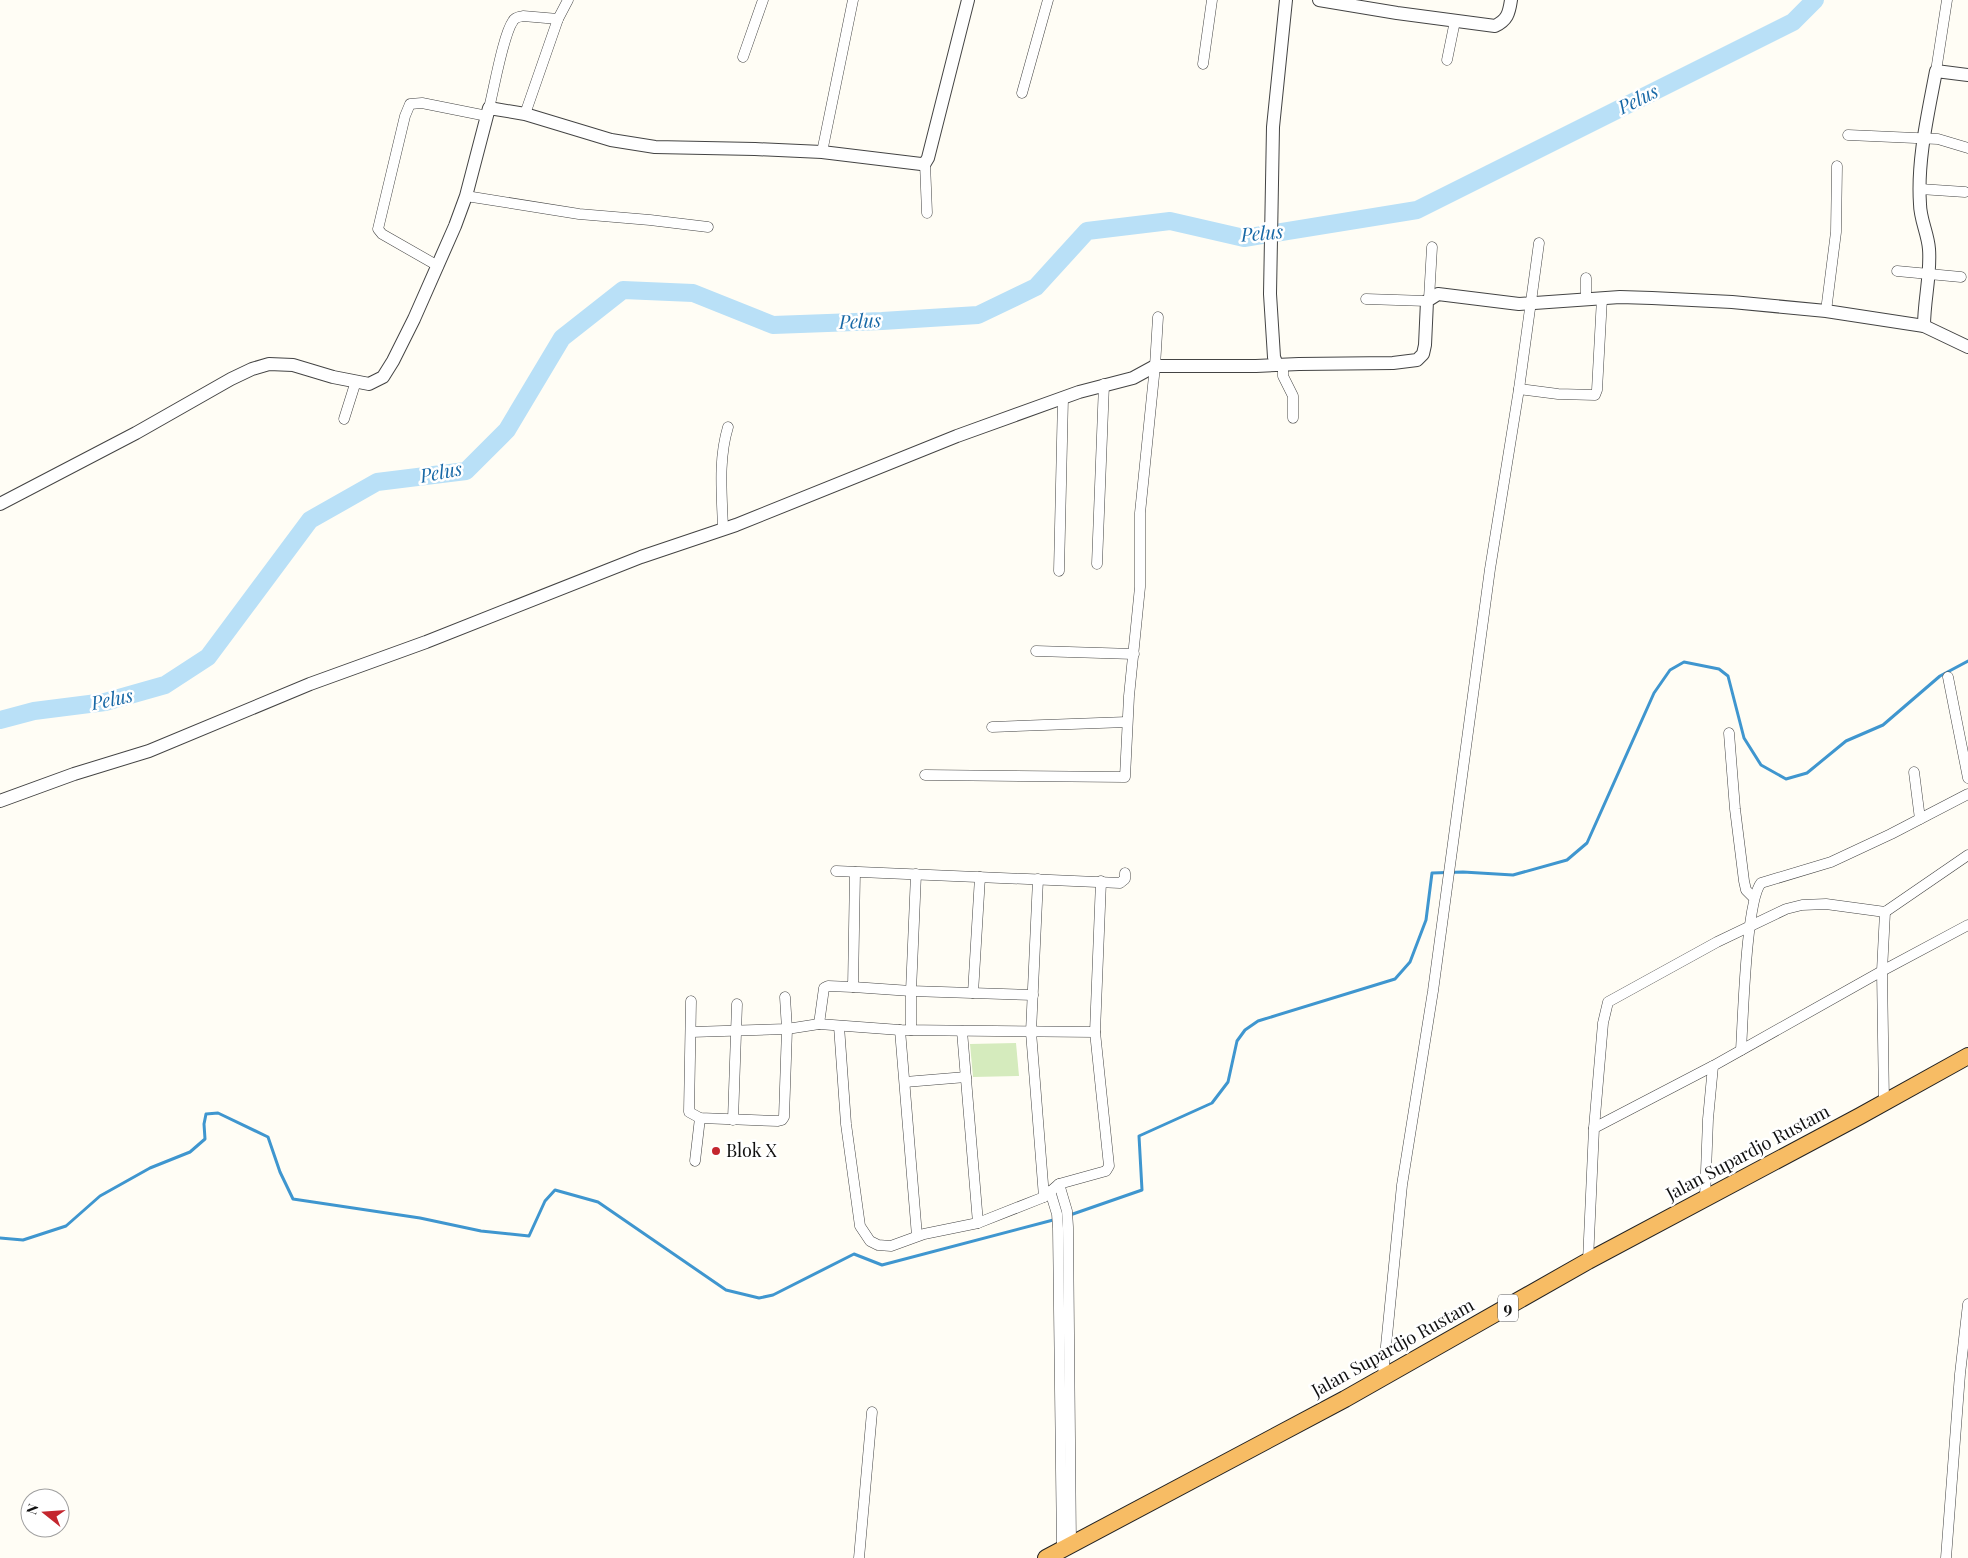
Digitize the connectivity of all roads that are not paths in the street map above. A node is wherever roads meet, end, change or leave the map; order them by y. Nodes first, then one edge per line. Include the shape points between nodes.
1 (568, 0) edge
2 (763, 0) edge
3 (853, 0) edge
4 (968, 0) edge
5 (1048, 0) edge
6 (1212, 0) edge
7 (1274, 0) edge
8 (1286, 0) edge
9 (1319, 0) edge
10 (1510, 0) edge
11 (1946, 0) edge
12 (558, 20) junction
13 (1454, 20) junction
14 (743, 57) dead end
15 (1447, 60) dead end
16 (1203, 64) dead end
17 (1936, 71) junction
18 (1968, 75) edge
19 (1022, 93) dead end
20 (488, 112) junction
21 (526, 114) junction
22 (1848, 135) dead end
23 (1924, 139) junction
24 (1968, 148) edge
25 (822, 152) junction
26 (925, 163) junction
27 (1837, 166) dead end
28 (1920, 189) junction
29 (1965, 192) dead end
30 (466, 196) junction
31 (927, 213) dead end
32 (708, 227) dead end
33 (1539, 243) dead end
34 (1432, 247) dead end
35 (438, 266) junction
36 (1897, 271) dead end
37 (1928, 274) junction
38 (1961, 277) dead end
39 (1586, 278) dead end
40 (1602, 298) junction
41 (1366, 299) dead end
42 (1428, 300) junction
43 (1586, 300) junction
44 (1530, 304) junction
45 (1826, 311) junction
46 (1158, 317) dead end
47 (1924, 326) junction
48 (1968, 347) edge
49 (1280, 365) junction
50 (1155, 366) junction
51 (356, 381) junction
52 (1104, 384) junction
53 (1519, 388) junction
54 (1063, 398) junction
55 (1293, 418) dead end
56 (344, 419) dead end
57 (728, 427) dead end
58 (0, 504) edge
59 (724, 529) junction
60 (1097, 564) dead end
61 (1058, 571) dead end
62 (1036, 651) dead end
63 (1134, 654) junction
64 (1948, 677) dead end
65 (1127, 722) junction
66 (992, 727) dead end
67 (1729, 733) dead end
68 (1914, 772) dead end
69 (925, 775) dead end
70 (1968, 778) edge
71 (1968, 794) edge
72 (0, 801) edge
73 (1920, 819) junction
74 (1968, 855) edge
75 (836, 871) dead end
76 (855, 872) junction
77 (1125, 873) dead end
78 (916, 874) junction
79 (980, 877) junction
80 (1038, 879) junction
81 (1101, 881) junction
82 (1754, 898) junction
83 (1885, 912) junction
84 (1968, 925) edge
85 (1750, 926) junction
86 (1882, 971) junction
87 (853, 987) junction
88 (911, 991) junction
89 (973, 993) junction
90 (1032, 995) junction
91 (785, 997) dead end
92 (691, 1001) dead end
93 (737, 1004) dead end
94 (819, 1024) junction
95 (840, 1026) junction
96 (787, 1029) junction
97 (906, 1030) junction
98 (736, 1031) junction
99 (962, 1031) junction
100 (691, 1032) junction
101 (1031, 1032) junction
102 (1095, 1032) junction
103 (1741, 1050) junction
104 (1968, 1056) edge
105 (1713, 1066) junction
106 (966, 1077) junction
107 (905, 1082) junction
108 (1884, 1102) junction
109 (700, 1118) junction
110 (733, 1120) junction
111 (1594, 1128) junction
112 (695, 1161) dead end
113 (1059, 1184) junction
114 (1047, 1194) junction
115 (1705, 1198) junction
116 (1062, 1212) junction
117 (978, 1223) junction
118 (917, 1236) junction
119 (1588, 1261) junction
120 (1968, 1304) edge
121 (1965, 1350) edge
122 (1383, 1376) junction
123 (872, 1412) dead end
124 (1066, 1547) junction
125 (859, 1558) edge
126 (1046, 1558) edge
127 (1946, 1558) edge

1 - 12 street
2 - 14 street
3 - 25 street
4 - 26 street
5 - 19 street
6 - 16 street
7 - 8 street
8 - 49 street via 1273,127 1270,294 1274,357
9 - 13 street
10 - 13 street via 1505,20 1494,26
11 - 17 street
12 - 20 street via 523,16 513,21
12 - 21 street
13 - 15 street
17 - 18 street
17 - 23 street
20 - 21 street
20 - 30 street
20 - 35 street via 422,103 410,104 405,116 378,229
21 - 25 street via 611,140 655,147
22 - 23 street
23 - 24 street via 1938,138
23 - 28 street
25 - 26 street
26 - 31 street
27 - 45 street via 1836,232
28 - 29 street
28 - 37 street via 1920,206 1929,248
30 - 32 street via 579,214
30 - 35 street
33 - 44 street
34 - 42 street
35 - 51 street via 387,372 372,384
36 - 37 street
37 - 38 street
37 - 47 street
39 - 43 street
40 - 43 street
40 - 45 street via 1698,300
40 - 53 street via 1595,395
41 - 42 street
42 - 44 street via 1444,294
42 - 49 street via 1426,345 1417,360
43 - 44 street
44 - 53 street
45 - 47 street
46 - 50 street
47 - 48 street
49 - 50 street
49 - 55 street via 1293,396
50 - 52 street via 1133,378
50 - 63 street via 1140,513 1140,587
51 - 56 street
51 - 58 street via 293,365 269,364 252,369
52 - 54 street
52 - 60 street
53 - 122 street via 1402,1186
54 - 59 street via 957,436
54 - 61 street
57 - 59 street via 722,468
59 - 72 street via 641,557 310,684 149,751
62 - 63 street
63 - 65 street
64 - 70 street
65 - 66 street
65 - 69 street via 1125,777
67 - 82 street via 1744,881 1746,890
68 - 73 street
71 - 73 street
73 - 82 street via 1832,862 1761,883
74 - 83 street
75 - 76 street
76 - 78 street
76 - 87 street
77 - 81 street via 1125,879 1120,883
78 - 79 street
78 - 88 street
79 - 80 street
79 - 89 street
80 - 81 street
80 - 90 street
81 - 102 street
82 - 85 street
83 - 85 street via 1826,904 1802,905
83 - 86 street
84 - 86 street
85 - 103 street
85 - 111 street via 1608,1002 1602,1023
86 - 103 street
86 - 108 street
87 - 88 street
87 - 94 street via 824,988
88 - 89 street
88 - 97 street
89 - 90 street
90 - 101 street
91 - 96 street
92 - 100 street
93 - 98 street
94 - 95 street
94 - 96 street
95 - 97 street
95 - 118 street via 846,1124 860,1226 870,1241 878,1245 891,1246
96 - 98 street
96 - 110 street via 782,1120
97 - 99 street
97 - 107 street
98 - 100 street
98 - 110 street
99 - 101 street
99 - 106 street
100 - 109 street via 688,1109
101 - 102 street
101 - 114 street
102 - 113 street via 1109,1166 1104,1172
103 - 105 street
104 - 108 highway, Jalan Supardjo Rustam / 9
105 - 111 street
105 - 115 street
106 - 107 street
106 - 117 street
107 - 118 street
108 - 115 highway, Jalan Supardjo Rustam / 9
109 - 110 street
109 - 112 street
111 - 119 street
113 - 114 street
113 - 116 street
114 - 116 street
114 - 117 street
115 - 119 highway, Jalan Supardjo Rustam / 9
116 - 124 street
117 - 118 street
119 - 122 highway, Jalan Supardjo Rustam / 9
120 - 121 street
121 - 127 street
122 - 124 highway, Jalan Supardjo Rustam / 9
123 - 125 street
124 - 126 highway, Jalan Supardjo Rustam / 9

